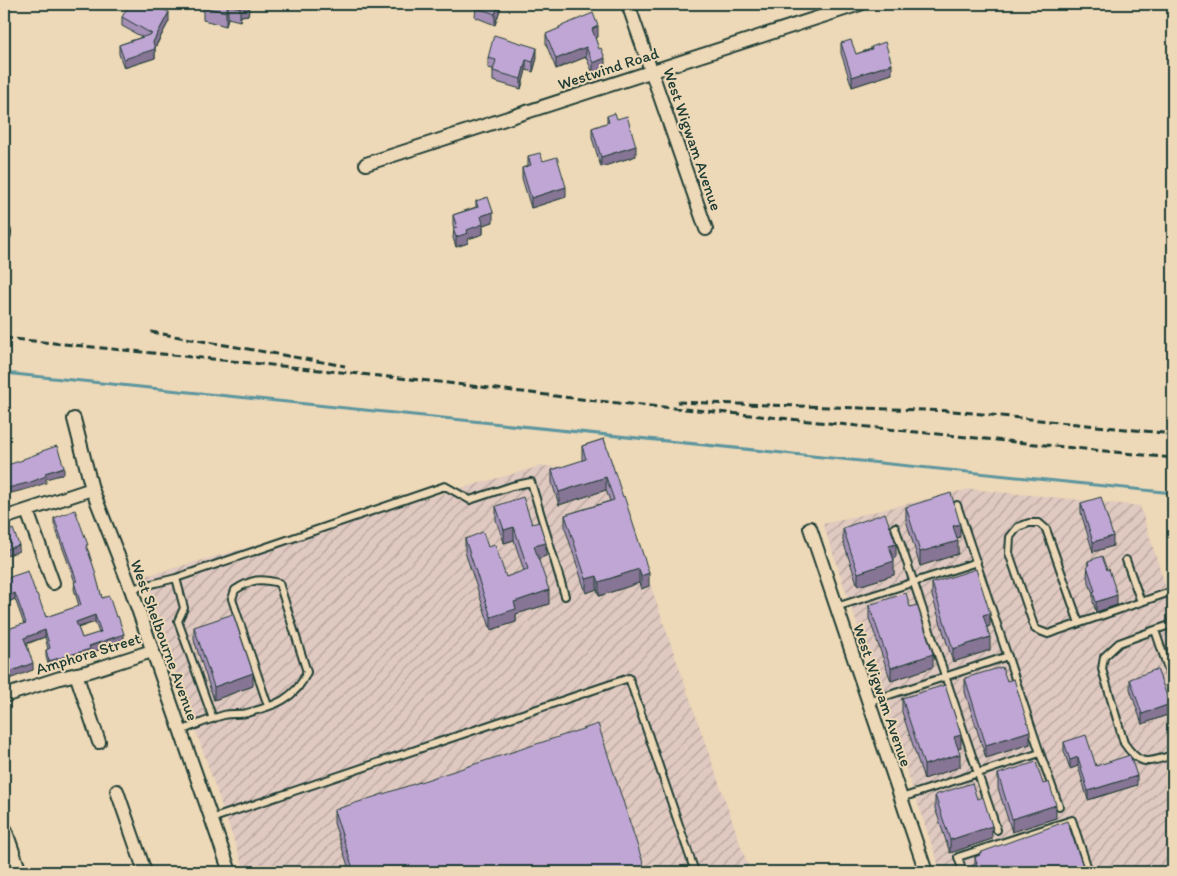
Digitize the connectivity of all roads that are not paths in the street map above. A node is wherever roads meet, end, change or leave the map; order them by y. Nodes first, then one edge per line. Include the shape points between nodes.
1 (628, 4) edge
2 (860, 4) edge
3 (652, 71) junction
4 (366, 164) dead end
5 (706, 229) dead end
6 (74, 418) dead end
7 (92, 489) junction
8 (958, 505) dead end
9 (27, 511) junction
10 (4, 518) edge
11 (895, 527) dead end
12 (810, 528) dead end
13 (1126, 560) dead end
14 (976, 562) junction
15 (176, 578) junction
16 (914, 582) junction
17 (53, 584) dead end
18 (131, 589) junction
19 (1173, 591) edge
20 (565, 596) dead end
21 (1141, 602) junction
22 (836, 607) junction
23 (1079, 623) junction
24 (1173, 624) edge
25 (1155, 630) junction
26 (152, 651) junction
27 (1008, 656) junction
28 (76, 674) junction
29 (946, 676) junction
30 (1173, 684) edge
31 (4, 696) edge
32 (868, 702) junction
33 (268, 706) junction
34 (213, 719) junction
35 (180, 731) junction
36 (99, 742) dead end
37 (1040, 754) junction
38 (1173, 755) edge
39 (979, 773) junction
40 (117, 791) dead end
41 (901, 798) junction
42 (1058, 806) edge
43 (211, 819) junction
44 (5, 829) edge
45 (997, 830) dead end
46 (20, 872) edge
47 (145, 872) edge
48 (230, 872) edge
49 (695, 872) edge
50 (926, 872) edge
51 (963, 872) edge
52 (1089, 872) edge

1 - 3 street, West Wigwam Avenue
2 - 3 street, Westwind Road
3 - 4 street, Westwind Road
3 - 5 street, West Wigwam Avenue
6 - 7 street, West Shelbourne Avenue
7 - 9 street
7 - 18 street, West Shelbourne Avenue
8 - 14 lane
9 - 10 street
9 - 17 street
11 - 16 lane
12 - 22 street, West Wigwam Avenue
13 - 21 lane
14 - 16 lane
14 - 27 lane
15 - 18 lane
15 - 20 lane via 444,486 470,500 531,482
15 - 34 lane via 184,608 178,621
16 - 22 lane
16 - 29 lane
18 - 26 street, West Shelbourne Avenue
19 - 21 lane
21 - 23 lane
22 - 32 street, West Wigwam Avenue
23 - 23 lane via 1048,634 1035,629 1009,552 1010,537 1018,527 1039,523 1046,529
24 - 25 lane
25 - 30 lane
25 - 38 lane via 1119,643 1104,657 1102,669 1124,743 1130,753 1146,762
26 - 28 street, Amphora Street
26 - 35 street, West Shelbourne Avenue
27 - 29 lane
27 - 37 lane
28 - 31 street, Amphora Street
28 - 36 street
29 - 32 lane
29 - 39 lane
32 - 41 street, West Wigwam Avenue
33 - 33 lane via 294,693 307,672 279,583 266,580 247,582 235,590 232,599
33 - 34 lane
34 - 35 lane
35 - 43 street, West Shelbourne Avenue
37 - 39 lane
37 - 42 lane
39 - 41 lane
39 - 45 lane
40 - 47 street
41 - 50 street, West Wigwam Avenue
43 - 48 street, West Shelbourne Avenue
43 - 49 lane via 629,678
44 - 46 street
51 - 52 lane via 958,857 1072,820

